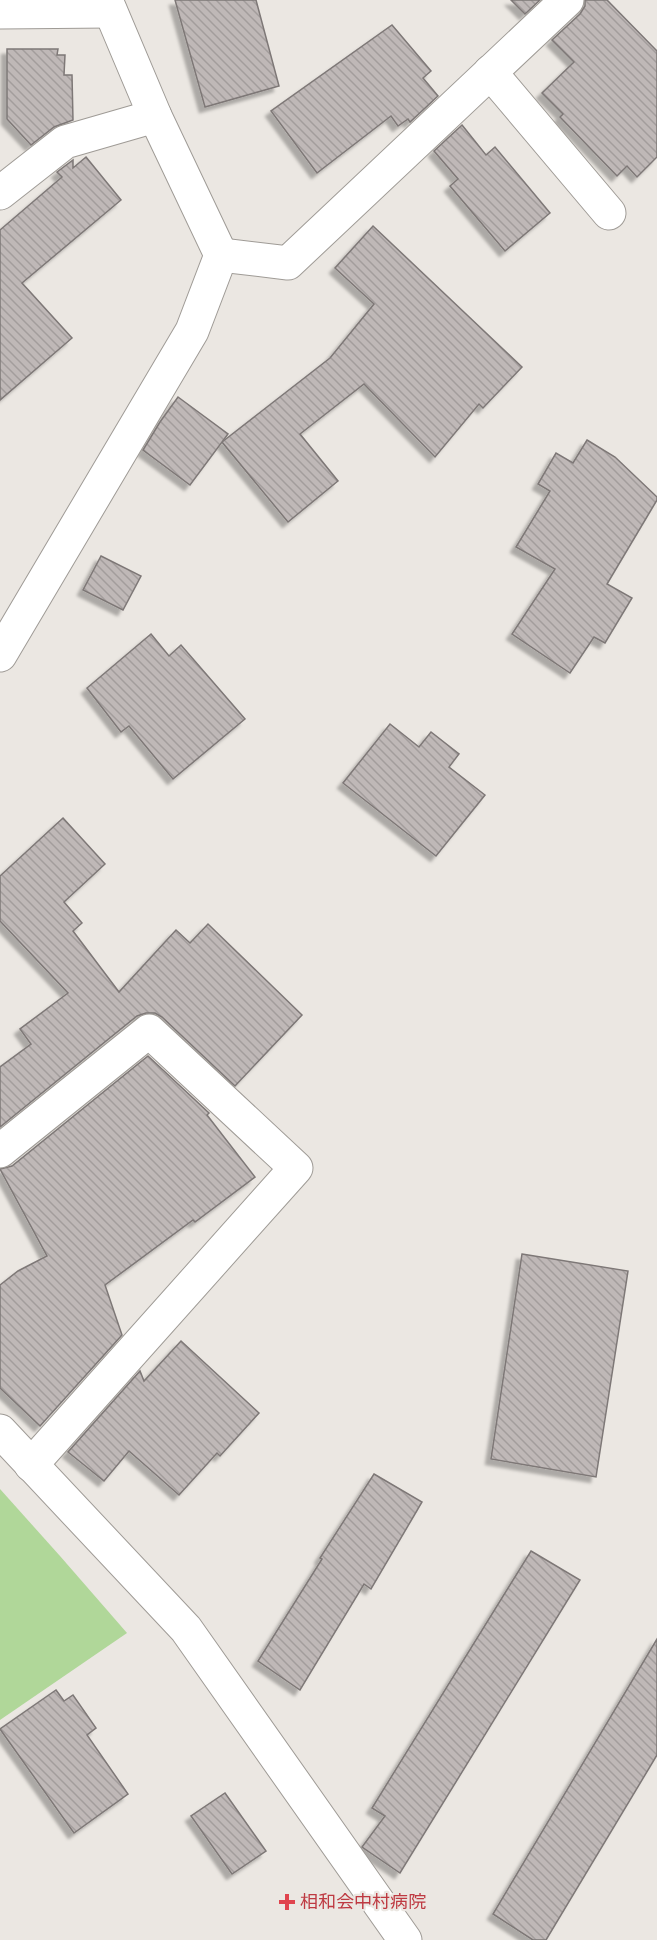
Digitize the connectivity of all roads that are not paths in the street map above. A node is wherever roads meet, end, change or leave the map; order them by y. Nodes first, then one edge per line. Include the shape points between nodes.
1 (567, 0) edge
2 (108, 6) edge
3 (0, 12) edge
4 (490, 72) junction
5 (155, 116) junction
6 (0, 193) edge
7 (609, 213) dead end
8 (221, 255) junction
9 (0, 655) edge
10 (0, 1151) edge
11 (0, 1431) edge
12 (31, 1465) junction
13 (405, 1940) edge

1 - 4 street
2 - 3 street
2 - 5 street
4 - 7 street
4 - 8 street via 288,263
5 - 6 street via 65,142
5 - 8 street
8 - 9 street via 192,331
10 - 12 street via 149,1031 297,1167
11 - 12 street
12 - 13 street via 186,1629

